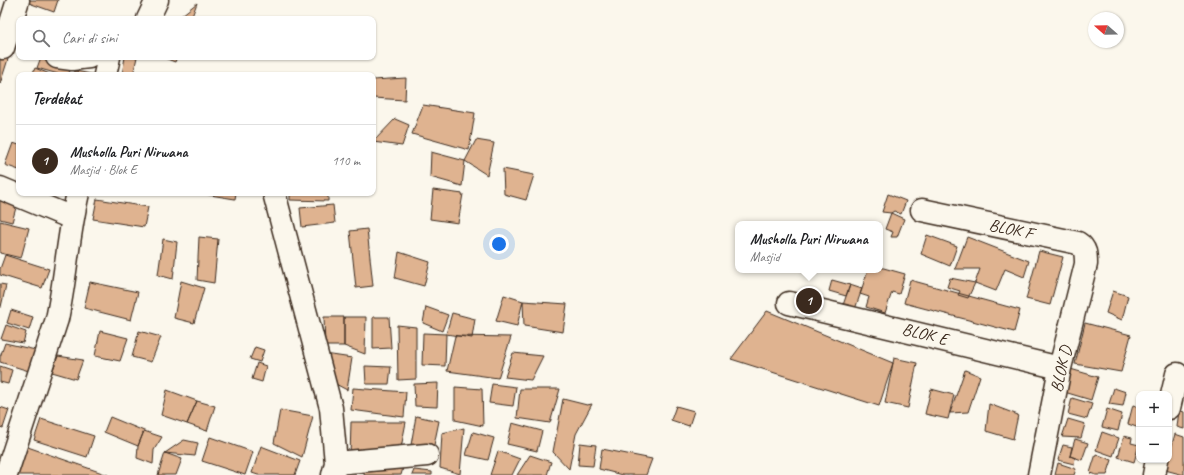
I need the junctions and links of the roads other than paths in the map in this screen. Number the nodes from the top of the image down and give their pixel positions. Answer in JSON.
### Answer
{"nodes":[{"id":1,"x":18,"y":0,"type":"edge"},
{"id":2,"x":157,"y":0,"type":"edge"},
{"id":3,"x":149,"y":16,"type":"edge"},
{"id":4,"x":7,"y":49,"type":"edge"},
{"id":5,"x":108,"y":60,"type":"edge"},
{"id":6,"x":105,"y":72,"type":"edge"},
{"id":7,"x":0,"y":188,"type":"edge"},
{"id":8,"x":16,"y":195,"type":"edge"},
{"id":9,"x":19,"y":196,"type":"edge"},
{"id":10,"x":77,"y":196,"type":"edge"},
{"id":11,"x":275,"y":196,"type":"edge"},
{"id":12,"x":922,"y":210,"type":"dead end"},
{"id":13,"x":72,"y":218,"type":"junction"},
{"id":14,"x":1086,"y":264,"type":"joint"},
{"id":15,"x":789,"y":302,"type":"dead end"},
{"id":16,"x":1060,"y":368,"type":"junction"},
{"id":17,"x":1177,"y":374,"type":"dead end"},
{"id":18,"x":1172,"y":395,"type":"edge"},
{"id":19,"x":427,"y":455,"type":"dead end"},
{"id":20,"x":1156,"y":463,"type":"edge"},
{"id":21,"x":334,"y":469,"type":"edge"},
{"id":22,"x":6,"y":475,"type":"edge"},
{"id":23,"x":1039,"y":475,"type":"edge"},
{"id":24,"x":1154,"y":475,"type":"edge"}],
"edges":[{"from":1,"to":4,"type":"street"},
{"from":2,"to":3,"type":"street"},
{"from":5,"to":6,"type":"street"},
{"from":7,"to":8,"type":"street"},
{"from":9,"to":13,"type":"street"},
{"from":10,"to":13,"type":"street"},
{"from":11,"to":21,"type":"street"},
{"from":12,"to":14,"type":"street","name":"BLOK F"},
{"from":13,"to":22,"type":"street"},
{"from":14,"to":16,"type":"street","name":"BLOK D"},
{"from":15,"to":16,"type":"street","name":"BLOK E"},
{"from":16,"to":23,"type":"street","name":"BLOK D"},
{"from":17,"to":18,"type":"street"},
{"from":19,"to":21,"type":"street"},
{"from":20,"to":24,"type":"street"}]}
